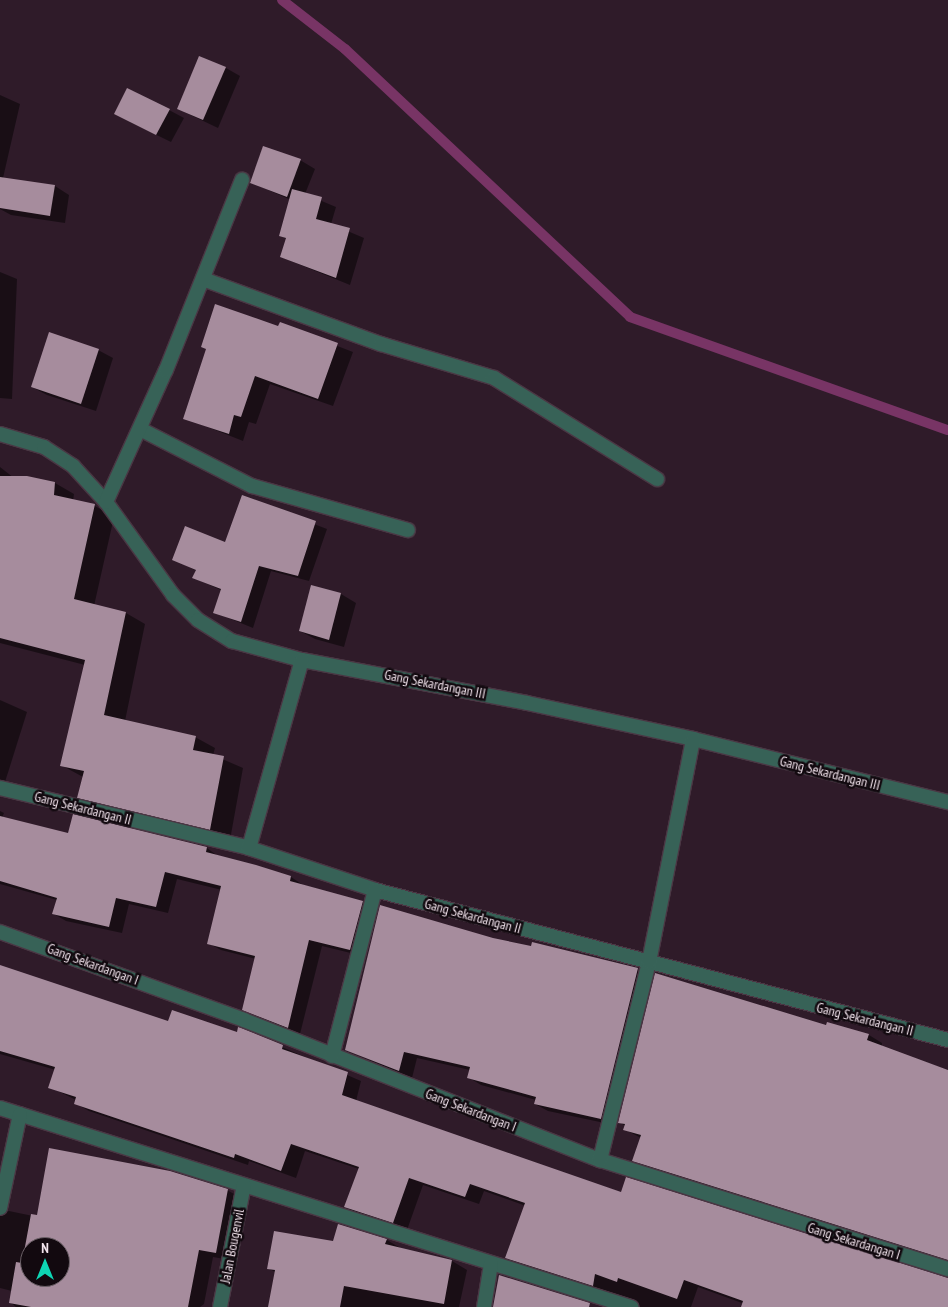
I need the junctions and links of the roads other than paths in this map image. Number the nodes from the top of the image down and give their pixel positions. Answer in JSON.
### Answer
{"nodes":[{"id":1,"x":242,"y":180,"type":"dead end"},
{"id":2,"x":203,"y":279,"type":"junction"},
{"id":3,"x":140,"y":429,"type":"junction"},
{"id":4,"x":0,"y":434,"type":"edge"},
{"id":5,"x":657,"y":479,"type":"dead end"},
{"id":6,"x":106,"y":502,"type":"junction"},
{"id":7,"x":408,"y":530,"type":"dead end"},
{"id":8,"x":302,"y":660,"type":"junction"},
{"id":9,"x":693,"y":739,"type":"junction"},
{"id":10,"x":0,"y":788,"type":"edge"},
{"id":11,"x":948,"y":802,"type":"edge"},
{"id":12,"x":250,"y":848,"type":"junction"},
{"id":13,"x":375,"y":890,"type":"junction"},
{"id":14,"x":0,"y":932,"type":"edge"},
{"id":15,"x":648,"y":962,"type":"junction"},
{"id":16,"x":948,"y":1040,"type":"edge"},
{"id":17,"x":332,"y":1056,"type":"junction"},
{"id":18,"x":0,"y":1108,"type":"edge"},
{"id":19,"x":20,"y":1114,"type":"junction"},
{"id":20,"x":600,"y":1160,"type":"junction"},
{"id":21,"x":244,"y":1185,"type":"junction"},
{"id":22,"x":0,"y":1208,"type":"edge"},
{"id":23,"x":492,"y":1264,"type":"junction"},
{"id":24,"x":948,"y":1269,"type":"edge"},
{"id":25,"x":220,"y":1307,"type":"edge"},
{"id":26,"x":484,"y":1307,"type":"edge"},
{"id":27,"x":631,"y":1307,"type":"edge"}],
"edges":[{"from":1,"to":2,"type":"street"},
{"from":2,"to":3,"type":"street"},
{"from":2,"to":5,"type":"street"},
{"from":3,"to":6,"type":"street"},
{"from":3,"to":7,"type":"street"},
{"from":4,"to":6,"type":"street","name":"Gang Sekardangan III"},
{"from":6,"to":8,"type":"street","name":"Gang Sekardangan III"},
{"from":8,"to":9,"type":"street","name":"Gang Sekardangan III"},
{"from":8,"to":12,"type":"street"},
{"from":9,"to":11,"type":"street","name":"Gang Sekardangan III"},
{"from":9,"to":15,"type":"street"},
{"from":10,"to":12,"type":"street","name":"Gang Sekardangan II"},
{"from":12,"to":13,"type":"street","name":"Gang Sekardangan II"},
{"from":13,"to":15,"type":"street","name":"Gang Sekardangan II"},
{"from":13,"to":17,"type":"street"},
{"from":14,"to":17,"type":"street","name":"Gang Sekardangan I"},
{"from":15,"to":16,"type":"street","name":"Gang Sekardangan II"},
{"from":15,"to":20,"type":"street"},
{"from":17,"to":20,"type":"street","name":"Gang Sekardangan I"},
{"from":18,"to":19,"type":"street"},
{"from":19,"to":21,"type":"street"},
{"from":19,"to":22,"type":"street"},
{"from":20,"to":24,"type":"street","name":"Gang Sekardangan I"},
{"from":21,"to":23,"type":"street"},
{"from":21,"to":25,"type":"street","name":"Jalan Bougenvil"},
{"from":23,"to":26,"type":"street"},
{"from":23,"to":27,"type":"street"}]}
